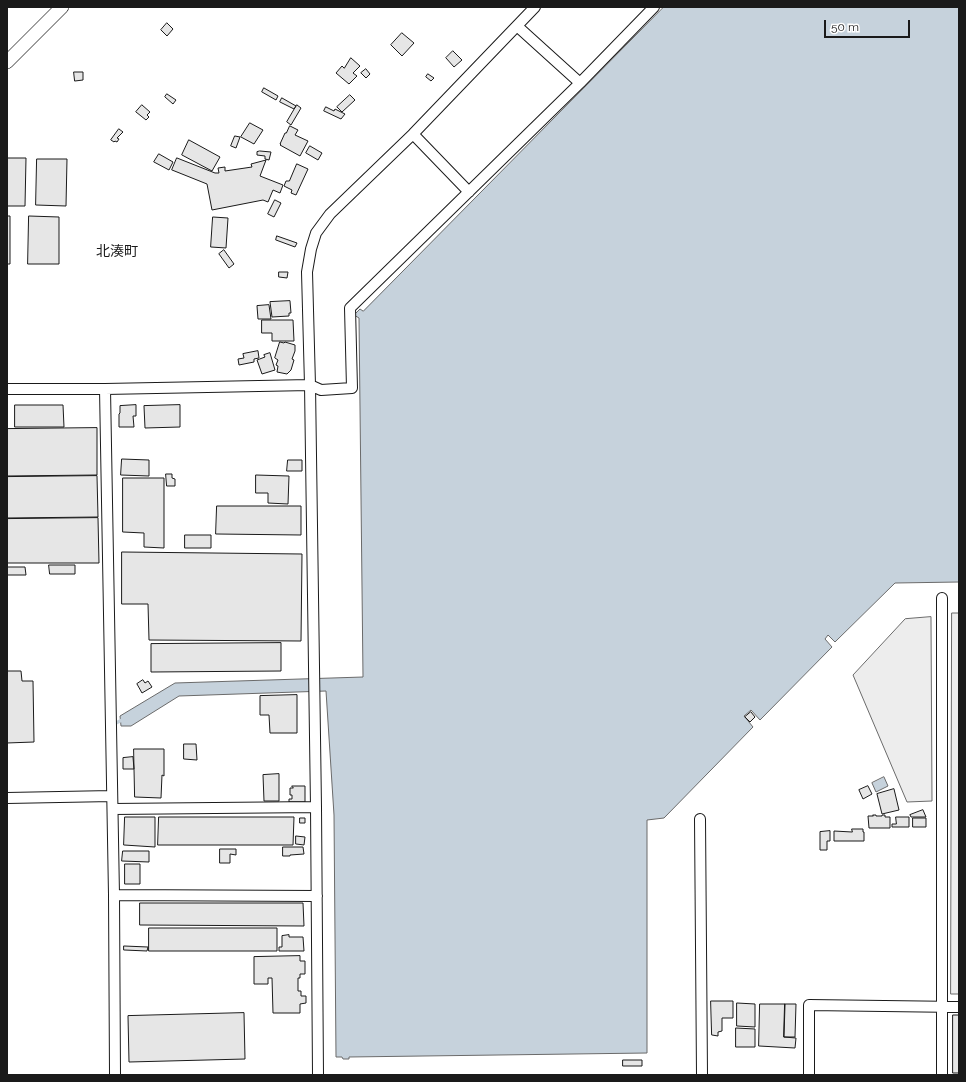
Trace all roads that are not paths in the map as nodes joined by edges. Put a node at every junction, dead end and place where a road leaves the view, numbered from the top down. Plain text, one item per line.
1 (62, 7) edge
2 (535, 7) edge
3 (654, 7) edge
4 (516, 26) junction
5 (7, 62) edge
6 (580, 83) junction
7 (413, 134) junction
8 (469, 192) junction
9 (310, 385) junction
10 (7, 389) edge
11 (106, 389) junction
12 (942, 598) dead end
13 (112, 796) junction
14 (7, 798) edge
15 (316, 807) junction
16 (113, 809) junction
17 (700, 819) dead end
18 (114, 895) junction
19 (317, 896) junction
20 (942, 1007) junction
21 (959, 1007) edge
22 (115, 1075) edge
23 (318, 1075) edge
24 (702, 1075) edge
25 (809, 1075) edge
26 (942, 1075) edge

1 - 5 street
2 - 4 street
3 - 6 street
4 - 6 street
4 - 7 street
6 - 8 street
7 - 8 street
7 - 9 street
8 - 9 street
9 - 11 street
9 - 15 street
10 - 11 street
11 - 13 street
12 - 20 street
13 - 14 street
13 - 16 street
15 - 16 street
15 - 19 street
16 - 18 street
17 - 24 street
18 - 19 street
18 - 22 street
19 - 23 street
20 - 21 street
20 - 25 street
20 - 26 street

